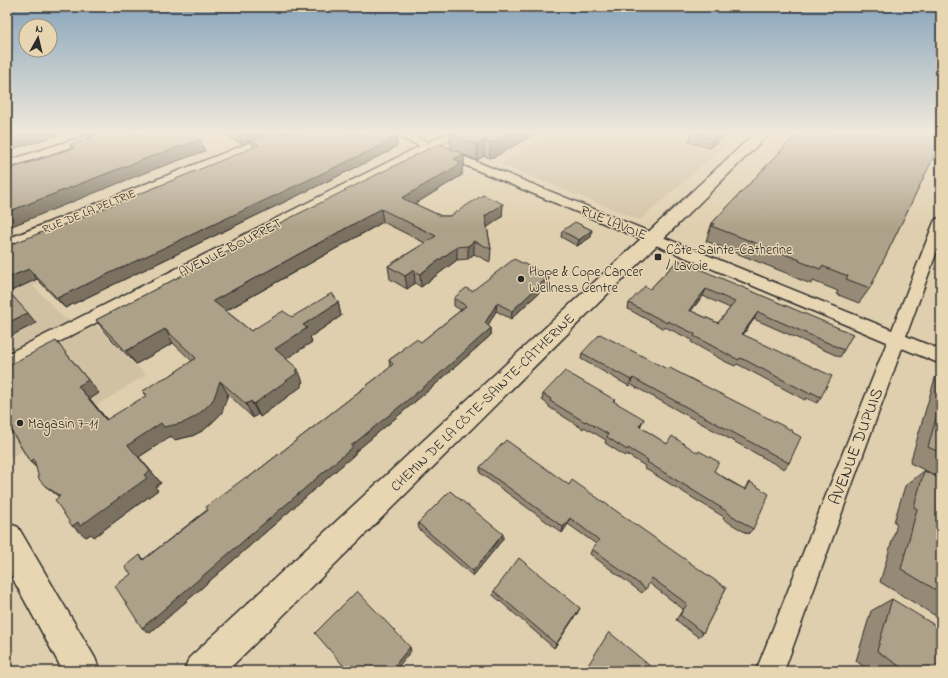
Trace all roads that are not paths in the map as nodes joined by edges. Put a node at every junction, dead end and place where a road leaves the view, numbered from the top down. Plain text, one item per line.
1 (25, 165) edge
2 (204, 165) edge
3 (393, 165) edge
4 (474, 165) edge
5 (730, 165) edge
6 (7, 171) edge
7 (941, 222) edge
8 (653, 238) junction
9 (7, 244) edge
10 (896, 339) junction
11 (941, 356) edge
12 (7, 362) edge
13 (7, 538) edge
14 (82, 671) edge
15 (202, 671) edge
16 (770, 671) edge

1 - 6 street
2 - 9 street, RUE DE LA PELTRIE
3 - 12 street, AVENUE BOURRET
4 - 8 street, RUE LAVOIE
5 - 8 main road, CHEMIN DE LA CÔTE-SAINTE-CATHERINE
7 - 10 street, AVENUE DUPUIS
8 - 10 street, RUE LAVOIE
8 - 15 main road, CHEMIN DE LA CÔTE-SAINTE-CATHERINE
10 - 11 street, RUE LAVOIE
10 - 16 street, AVENUE DUPUIS
13 - 14 main road

